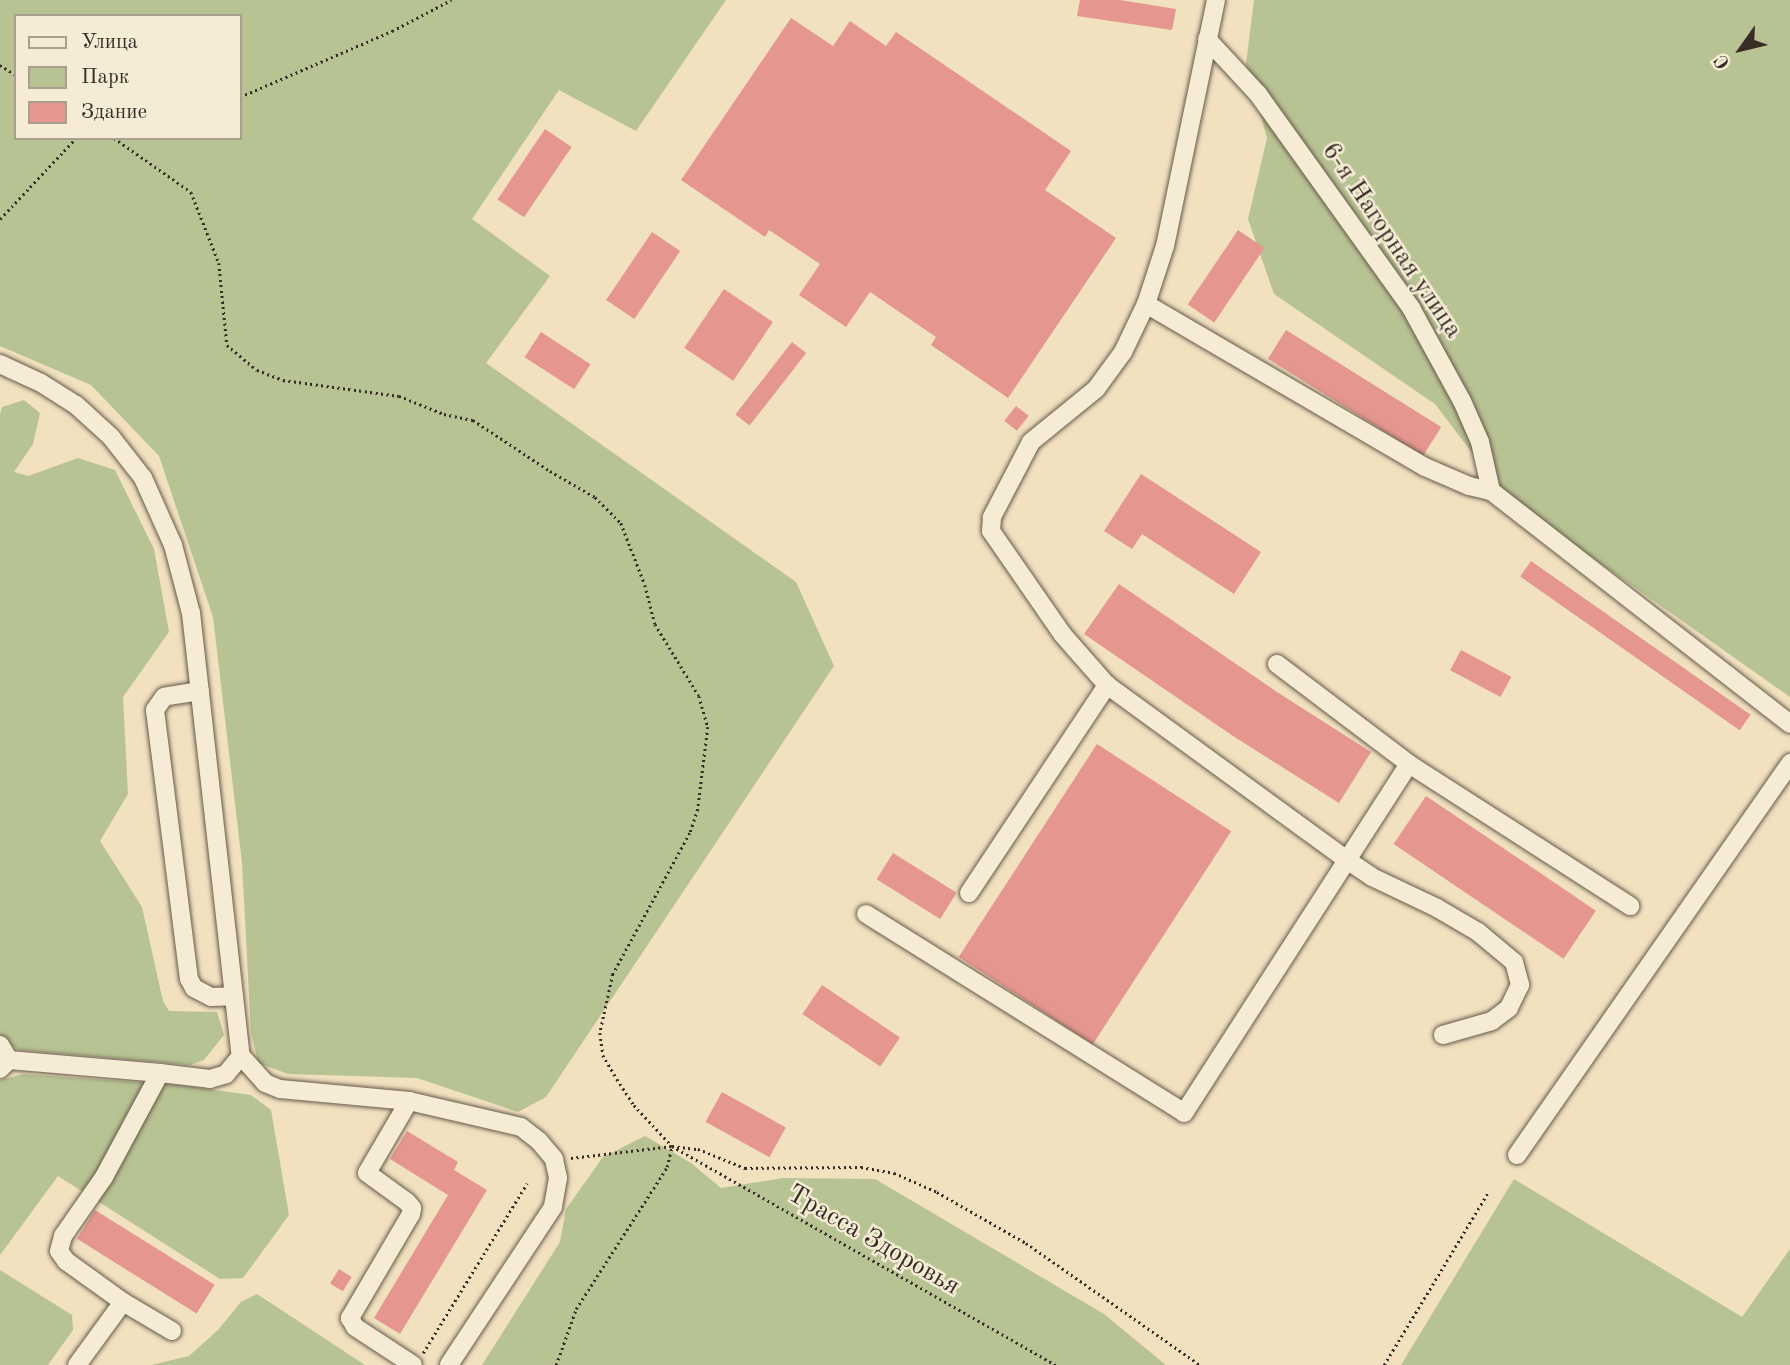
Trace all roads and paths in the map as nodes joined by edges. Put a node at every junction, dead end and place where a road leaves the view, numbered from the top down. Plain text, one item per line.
1 (451, 0) edge
2 (1216, 0) edge
3 (1208, 39) junction
4 (242, 96) edge
5 (74, 140) edge
6 (117, 140) edge
7 (0, 219) edge
8 (1146, 304) junction
9 (0, 364) edge
10 (1491, 491) junction
11 (1277, 664) dead end
12 (1107, 685) junction
13 (200, 691) junction
14 (1790, 724) edge
15 (1790, 763) edge
16 (1409, 764) junction
17 (1347, 860) junction
18 (969, 893) dead end
19 (1630, 906) dead end
20 (866, 915) dead end
21 (234, 996) junction
22 (1443, 1035) dead end
23 (241, 1056) junction
24 (3, 1058) edge
25 (160, 1073) junction
26 (409, 1101) junction
27 (672, 1146) junction
28 (1517, 1156) dead end
29 (554, 1159) junction
30 (527, 1183) dead end
31 (1489, 1191) dead end
32 (123, 1302) junction
33 (172, 1331) dead end
34 (418, 1359) edge
35 (77, 1365) edge
36 (449, 1365) edge
37 (556, 1365) edge
38 (1056, 1365) edge
39 (1200, 1365) edge
40 (1384, 1365) edge

1 - 4 path
2 - 3 street
3 - 8 street
3 - 10 street, 6-я Нагорная улица
5 - 7 path
6 - 27 path, Трасса Здоровья
8 - 10 street
8 - 12 street
9 - 13 street
10 - 14 street
11 - 16 street
12 - 17 street
12 - 18 street
13 - 21 street
13 - 21 street
15 - 28 street
16 - 17 street
16 - 19 street
17 - 20 street
17 - 22 street
21 - 23 street
23 - 25 street
23 - 26 street
24 - 25 street
25 - 32 street
26 - 29 street
26 - 34 street
27 - 29 path
27 - 37 path
27 - 38 path, Трасса Здоровья
27 - 39 path
29 - 36 street
30 - 34 path
31 - 40 path
32 - 33 street
32 - 35 street

